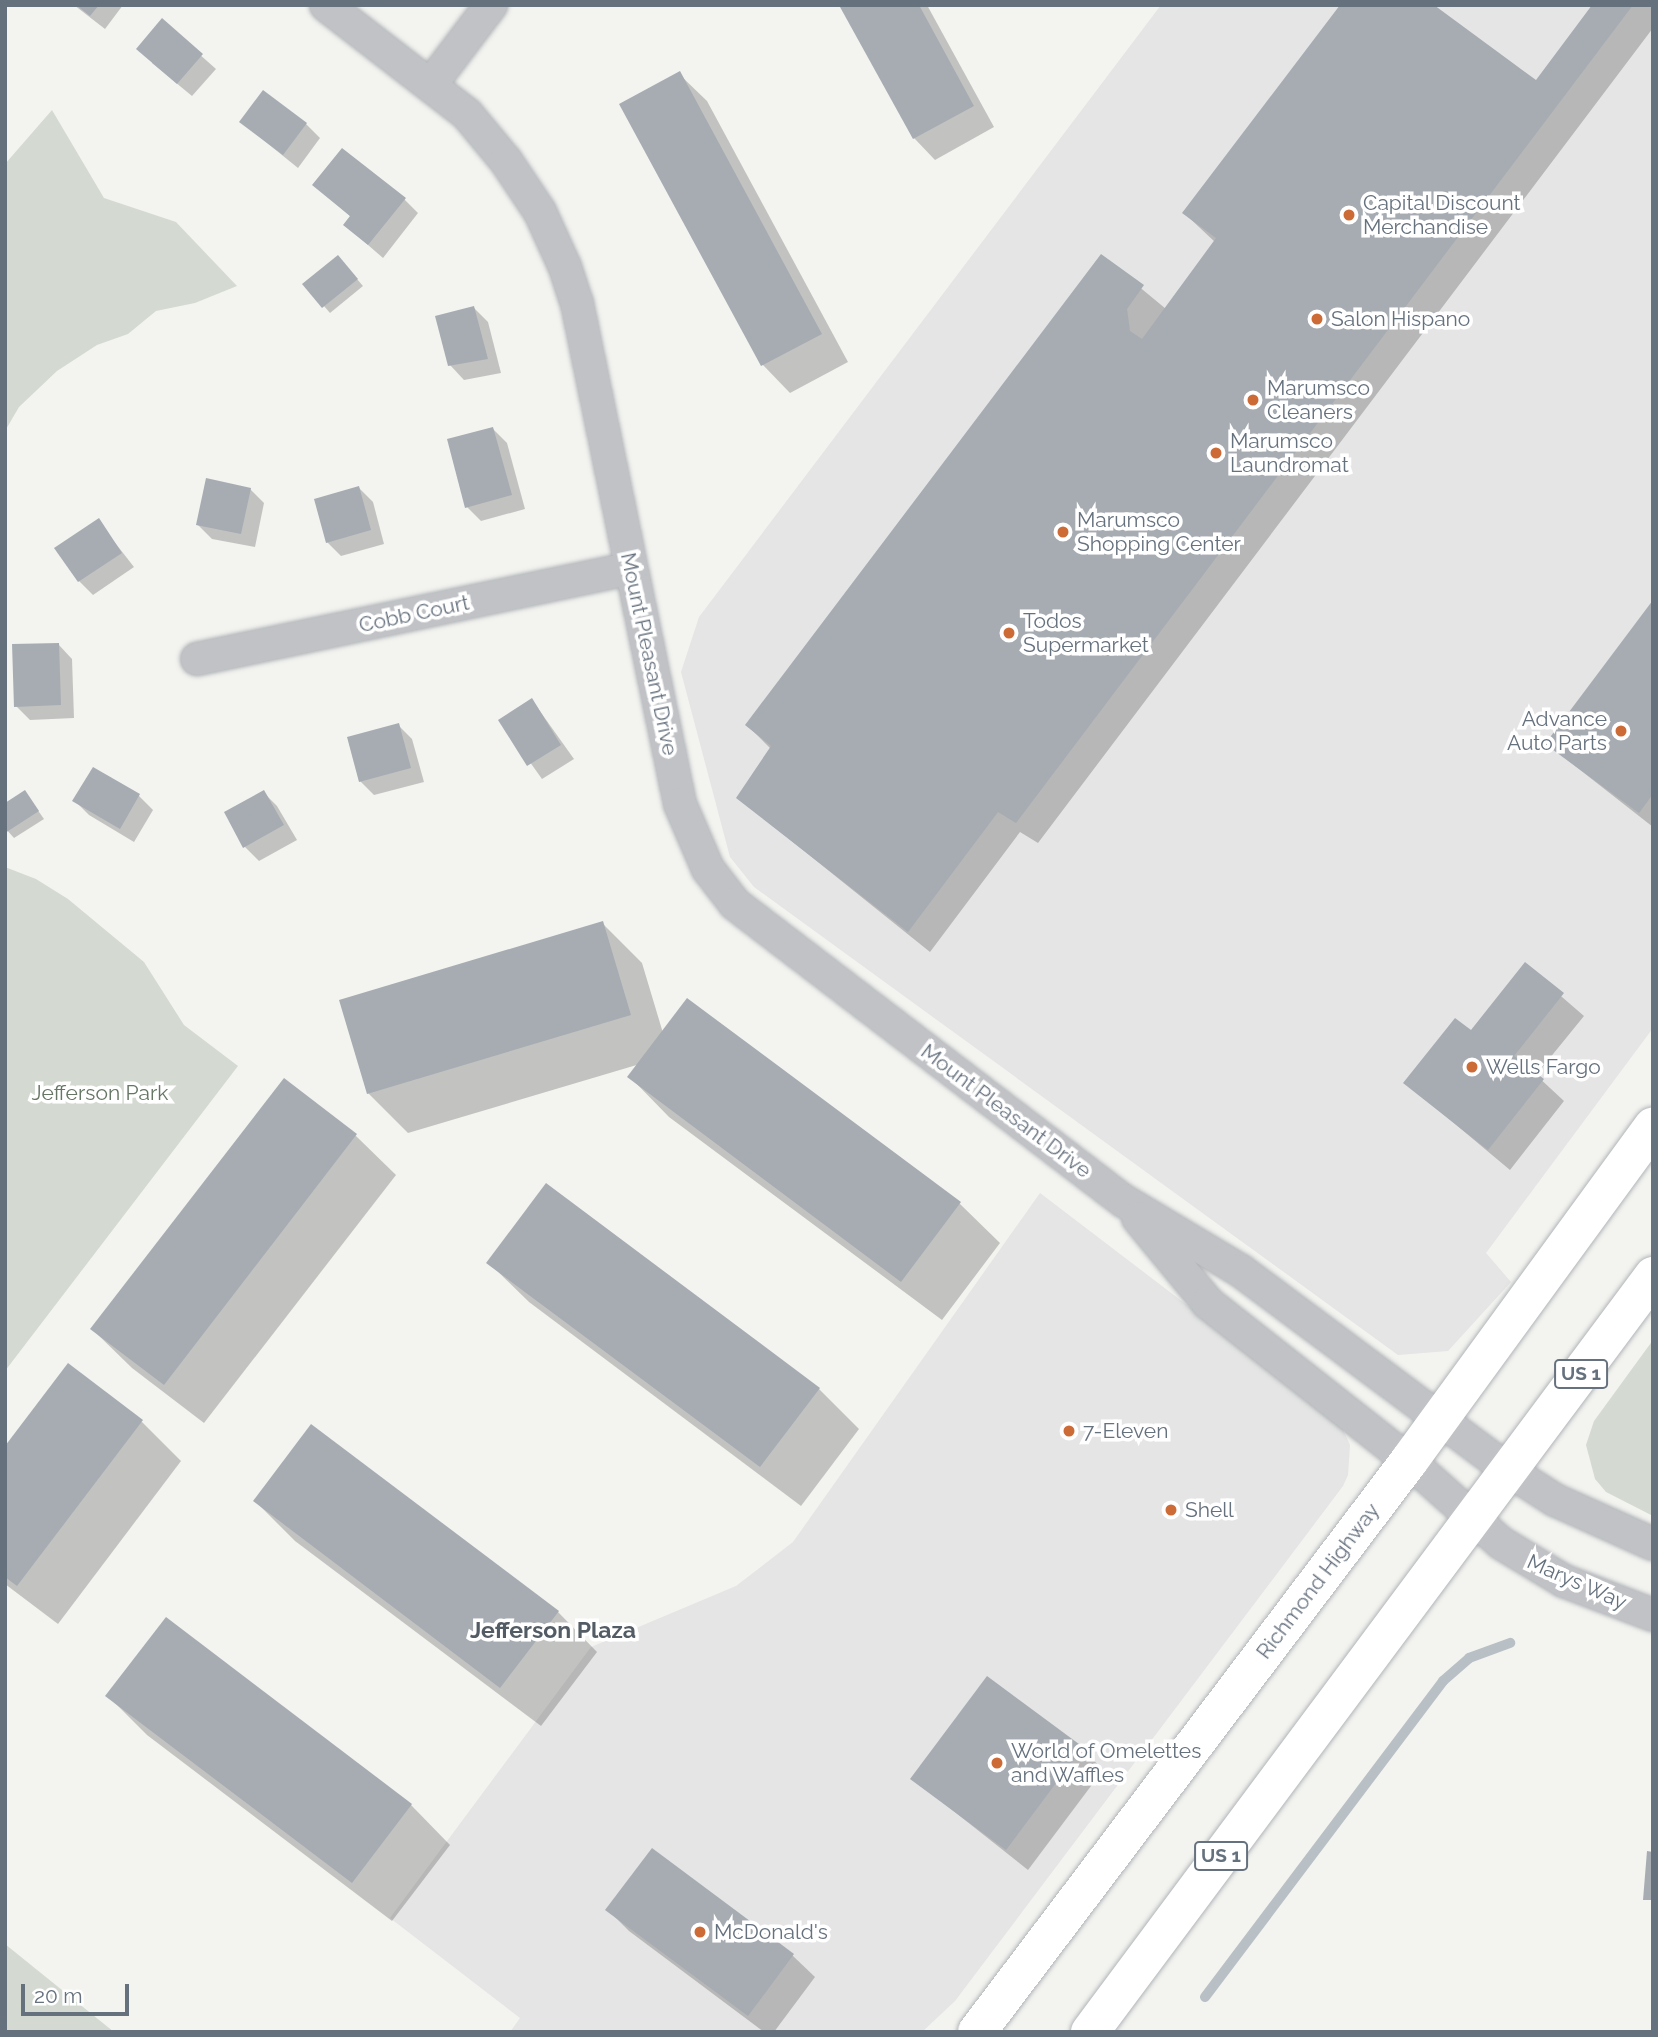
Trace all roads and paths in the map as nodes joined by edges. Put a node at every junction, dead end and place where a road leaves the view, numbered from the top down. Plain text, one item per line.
1 (326, 5) edge
2 (491, 5) edge
3 (432, 83) junction
4 (631, 568) junction
5 (197, 659) dead end
6 (1653, 1127) edge
7 (1124, 1201) junction
8 (1653, 1276) edge
9 (1439, 1419) junction
10 (1409, 1461) junction
11 (1508, 1470) junction
12 (1472, 1518) junction
13 (1653, 1544) edge
14 (1653, 1615) edge
15 (977, 2032) edge
16 (1090, 2032) edge

1 - 3 street, Mount Pleasant Drive
2 - 3 street
3 - 4 street, Mount Pleasant Drive
4 - 5 street, Cobb Court
4 - 7 street, Mount Pleasant Drive
6 - 9 main road, Richmond Highway
7 - 9 street, Mount Pleasant Drive
7 - 10 street, Mount Pleasant Drive
8 - 11 main road, US 1
9 - 10 main road, Richmond Highway
9 - 11 street, Mount Pleasant Drive
10 - 12 street, Mount Pleasant Drive
10 - 15 main road, Richmond Highway
11 - 12 main road, US 1
11 - 13 street
12 - 14 street, Marys Way
12 - 16 main road, US 1

